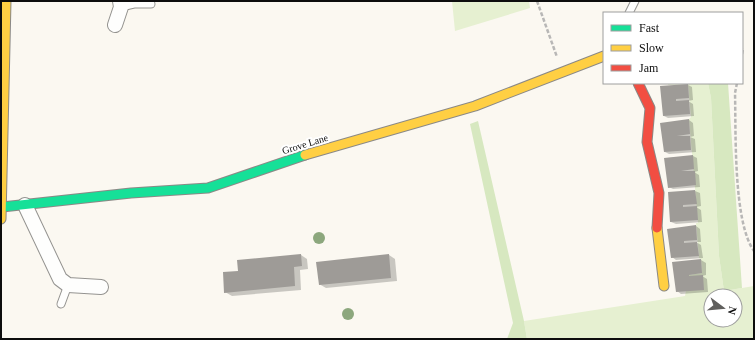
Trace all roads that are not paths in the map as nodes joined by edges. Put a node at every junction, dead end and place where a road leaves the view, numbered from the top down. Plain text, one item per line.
1 (6, 1) edge
2 (635, 1) edge
3 (120, 4) edge
4 (151, 4) dead end
5 (630, 12) edge
6 (115, 25) dead end
7 (603, 56) edge
8 (638, 84) edge
9 (26, 205) junction
10 (2, 207) edge
11 (1, 219) edge
12 (68, 285) junction
13 (664, 286) dead end
14 (101, 287) dead end
15 (61, 304) dead end

1 - 10 street
2 - 5 lane
3 - 4 lane
3 - 6 street
7 - 9 street, Grove Lane
8 - 13 street
9 - 10 street, Grove Lane
9 - 12 street
10 - 11 street
12 - 14 street
12 - 15 lane

